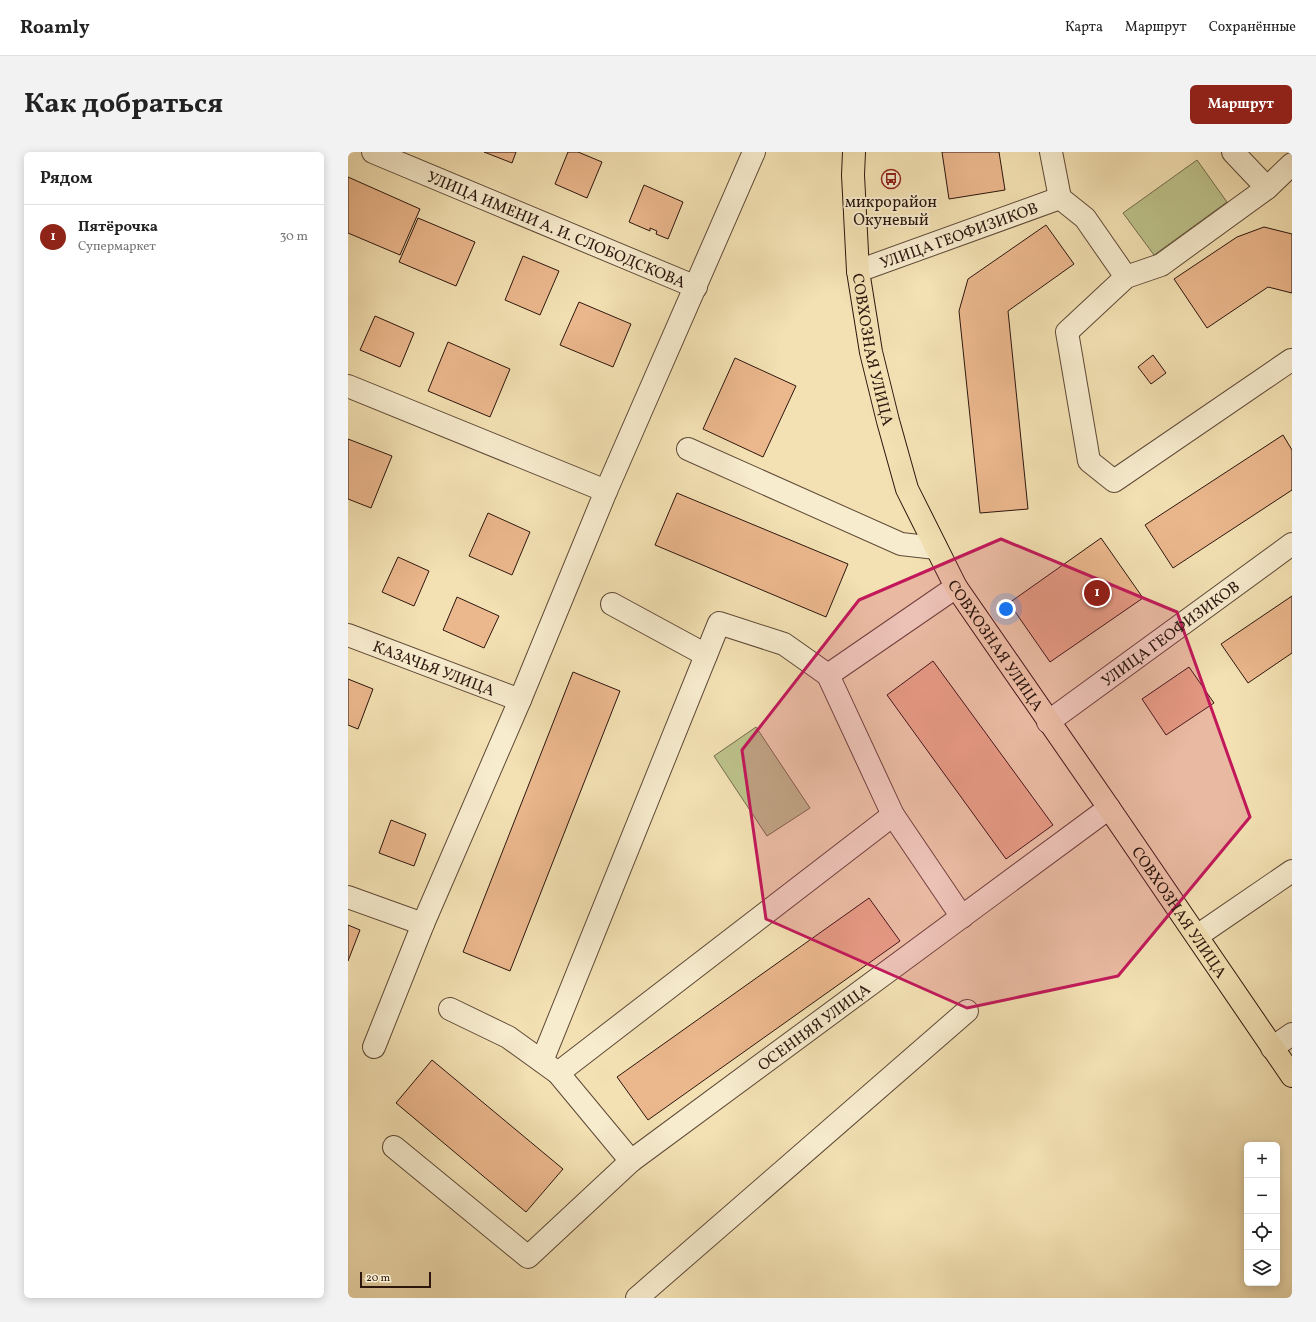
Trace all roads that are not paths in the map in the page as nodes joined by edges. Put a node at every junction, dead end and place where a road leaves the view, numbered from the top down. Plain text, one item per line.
1 (373, 152) edge
2 (754, 152) edge
3 (854, 152) edge
4 (1051, 152) edge
5 (1233, 152) edge
6 (1292, 164) edge
7 (1267, 188) junction
8 (1060, 198) junction
9 (858, 271) junction
10 (1126, 277) junction
11 (696, 287) junction
12 (1292, 362) edge
13 (348, 386) edge
14 (688, 449) dead end
15 (606, 491) junction
16 (1292, 544) edge
17 (936, 548) junction
18 (956, 587) junction
19 (612, 604) dead end
20 (348, 634) edge
21 (706, 655) junction
22 (828, 675) junction
23 (520, 700) junction
24 (1048, 722) junction
25 (1109, 808) junction
26 (893, 815) junction
27 (1292, 871) edge
28 (348, 897) edge
29 (962, 917) junction
30 (424, 924) junction
31 (1197, 936) junction
32 (450, 1009) dead end
33 (967, 1011) dead end
34 (1292, 1034) edge
35 (374, 1047) dead end
36 (1272, 1048) junction
37 (550, 1067) junction
38 (1292, 1076) edge
39 (394, 1147) dead end
40 (631, 1161) junction
41 (636, 1298) edge

1 - 11 street, УЛИЦА ИМЕНИ А. И. СЛОБОДСКОВА
2 - 11 street
3 - 9 main road, СОВХОЗНАЯ УЛИЦА
4 - 8 street, УЛИЦА ГЕОФИЗИКОВ
5 - 7 street
6 - 7 street
7 - 10 street
8 - 9 street, УЛИЦА ГЕОФИЗИКОВ
8 - 10 street, УЛИЦА ГЕОФИЗИКОВ
9 - 17 main road, СОВХОЗНАЯ УЛИЦА
10 - 12 street
11 - 15 street
13 - 15 street
14 - 17 street
15 - 23 street
16 - 24 street, УЛИЦА ГЕОФИЗИКОВ
17 - 18 main road, СОВХОЗНАЯ УЛИЦА
18 - 22 street
18 - 24 main road, СОВХОЗНАЯ УЛИЦА
19 - 21 street
20 - 23 street, КАЗАЧЬЯ УЛИЦА
21 - 22 street
21 - 37 street
22 - 26 street
23 - 30 street
24 - 25 main road, СОВХОЗНАЯ УЛИЦА
25 - 29 street, ОСЕННЯЯ УЛИЦА
25 - 31 main road, СОВХОЗНАЯ УЛИЦА
26 - 29 street
26 - 37 street
27 - 31 street
28 - 30 street
29 - 40 street, ОСЕННЯЯ УЛИЦА
30 - 35 street
31 - 36 main road, СОВХОЗНАЯ УЛИЦА
32 - 37 street
33 - 41 street
34 - 36 street
36 - 38 main road, СОВХОЗНАЯ УЛИЦА
37 - 40 street
39 - 40 street, ОСЕННЯЯ УЛИЦА

